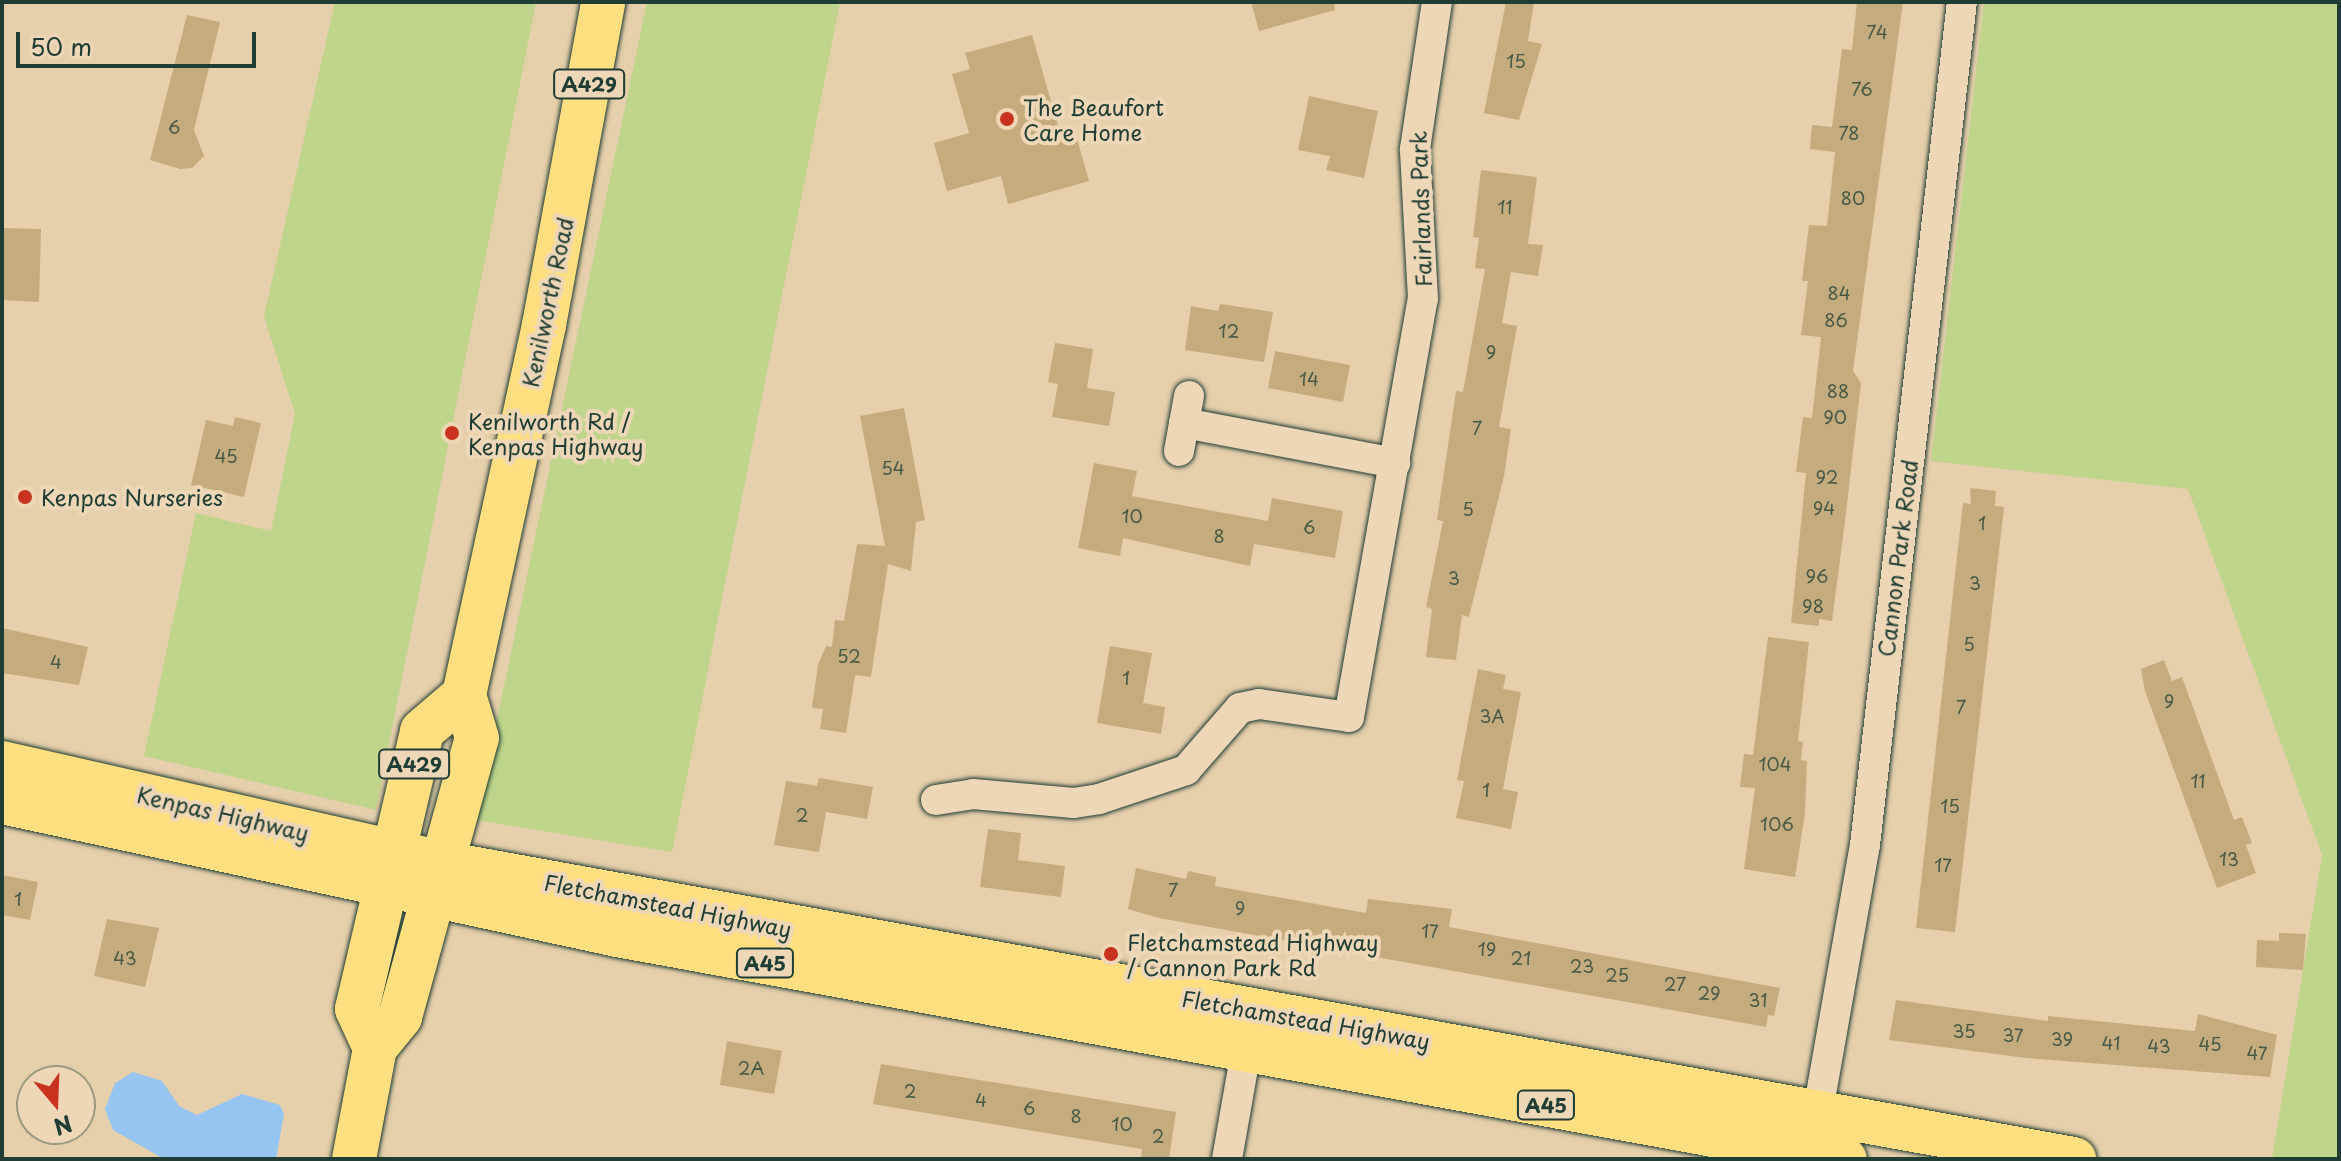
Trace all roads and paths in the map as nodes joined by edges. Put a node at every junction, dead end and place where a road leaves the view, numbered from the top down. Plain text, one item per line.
1 (603, 2) edge
2 (1437, 2) edge
3 (1962, 2) edge
4 (1184, 423) dead end
5 (1395, 463) junction
6 (464, 695) junction
7 (2, 763) edge
8 (936, 800) dead end
9 (2, 802) edge
10 (391, 869) junction
11 (439, 880) junction
12 (375, 1048) junction
13 (1246, 1051) junction
14 (1818, 1111) junction
15 (354, 1159) edge
16 (1227, 1159) edge
17 (1845, 1159) edge
18 (2074, 1159) edge

1 - 6 main road, Kenilworth Road / A429
2 - 5 street, Fairlands Park
3 - 14 street, Cannon Park Road
4 - 5 street
5 - 8 street, Fairlands Park
6 - 10 main road, A429
6 - 11 main road, Kenilworth Road / A429
7 - 10 main road, Kenpas Highway / A45
9 - 10 main road, Kenpas Highway / A45
10 - 11 main road, Kenpas Highway / A45
10 - 12 main road, A429
11 - 12 main road, Kenilworth Road / A429
11 - 13 main road, Fletchamstead Highway / A45
11 - 14 main road, Fletchamstead Highway / A45
12 - 15 main road, Kenilworth Road / A429
13 - 16 street
13 - 17 main road, Fletchamstead Highway / A45
14 - 18 main road, Fletchamstead Highway / A45

